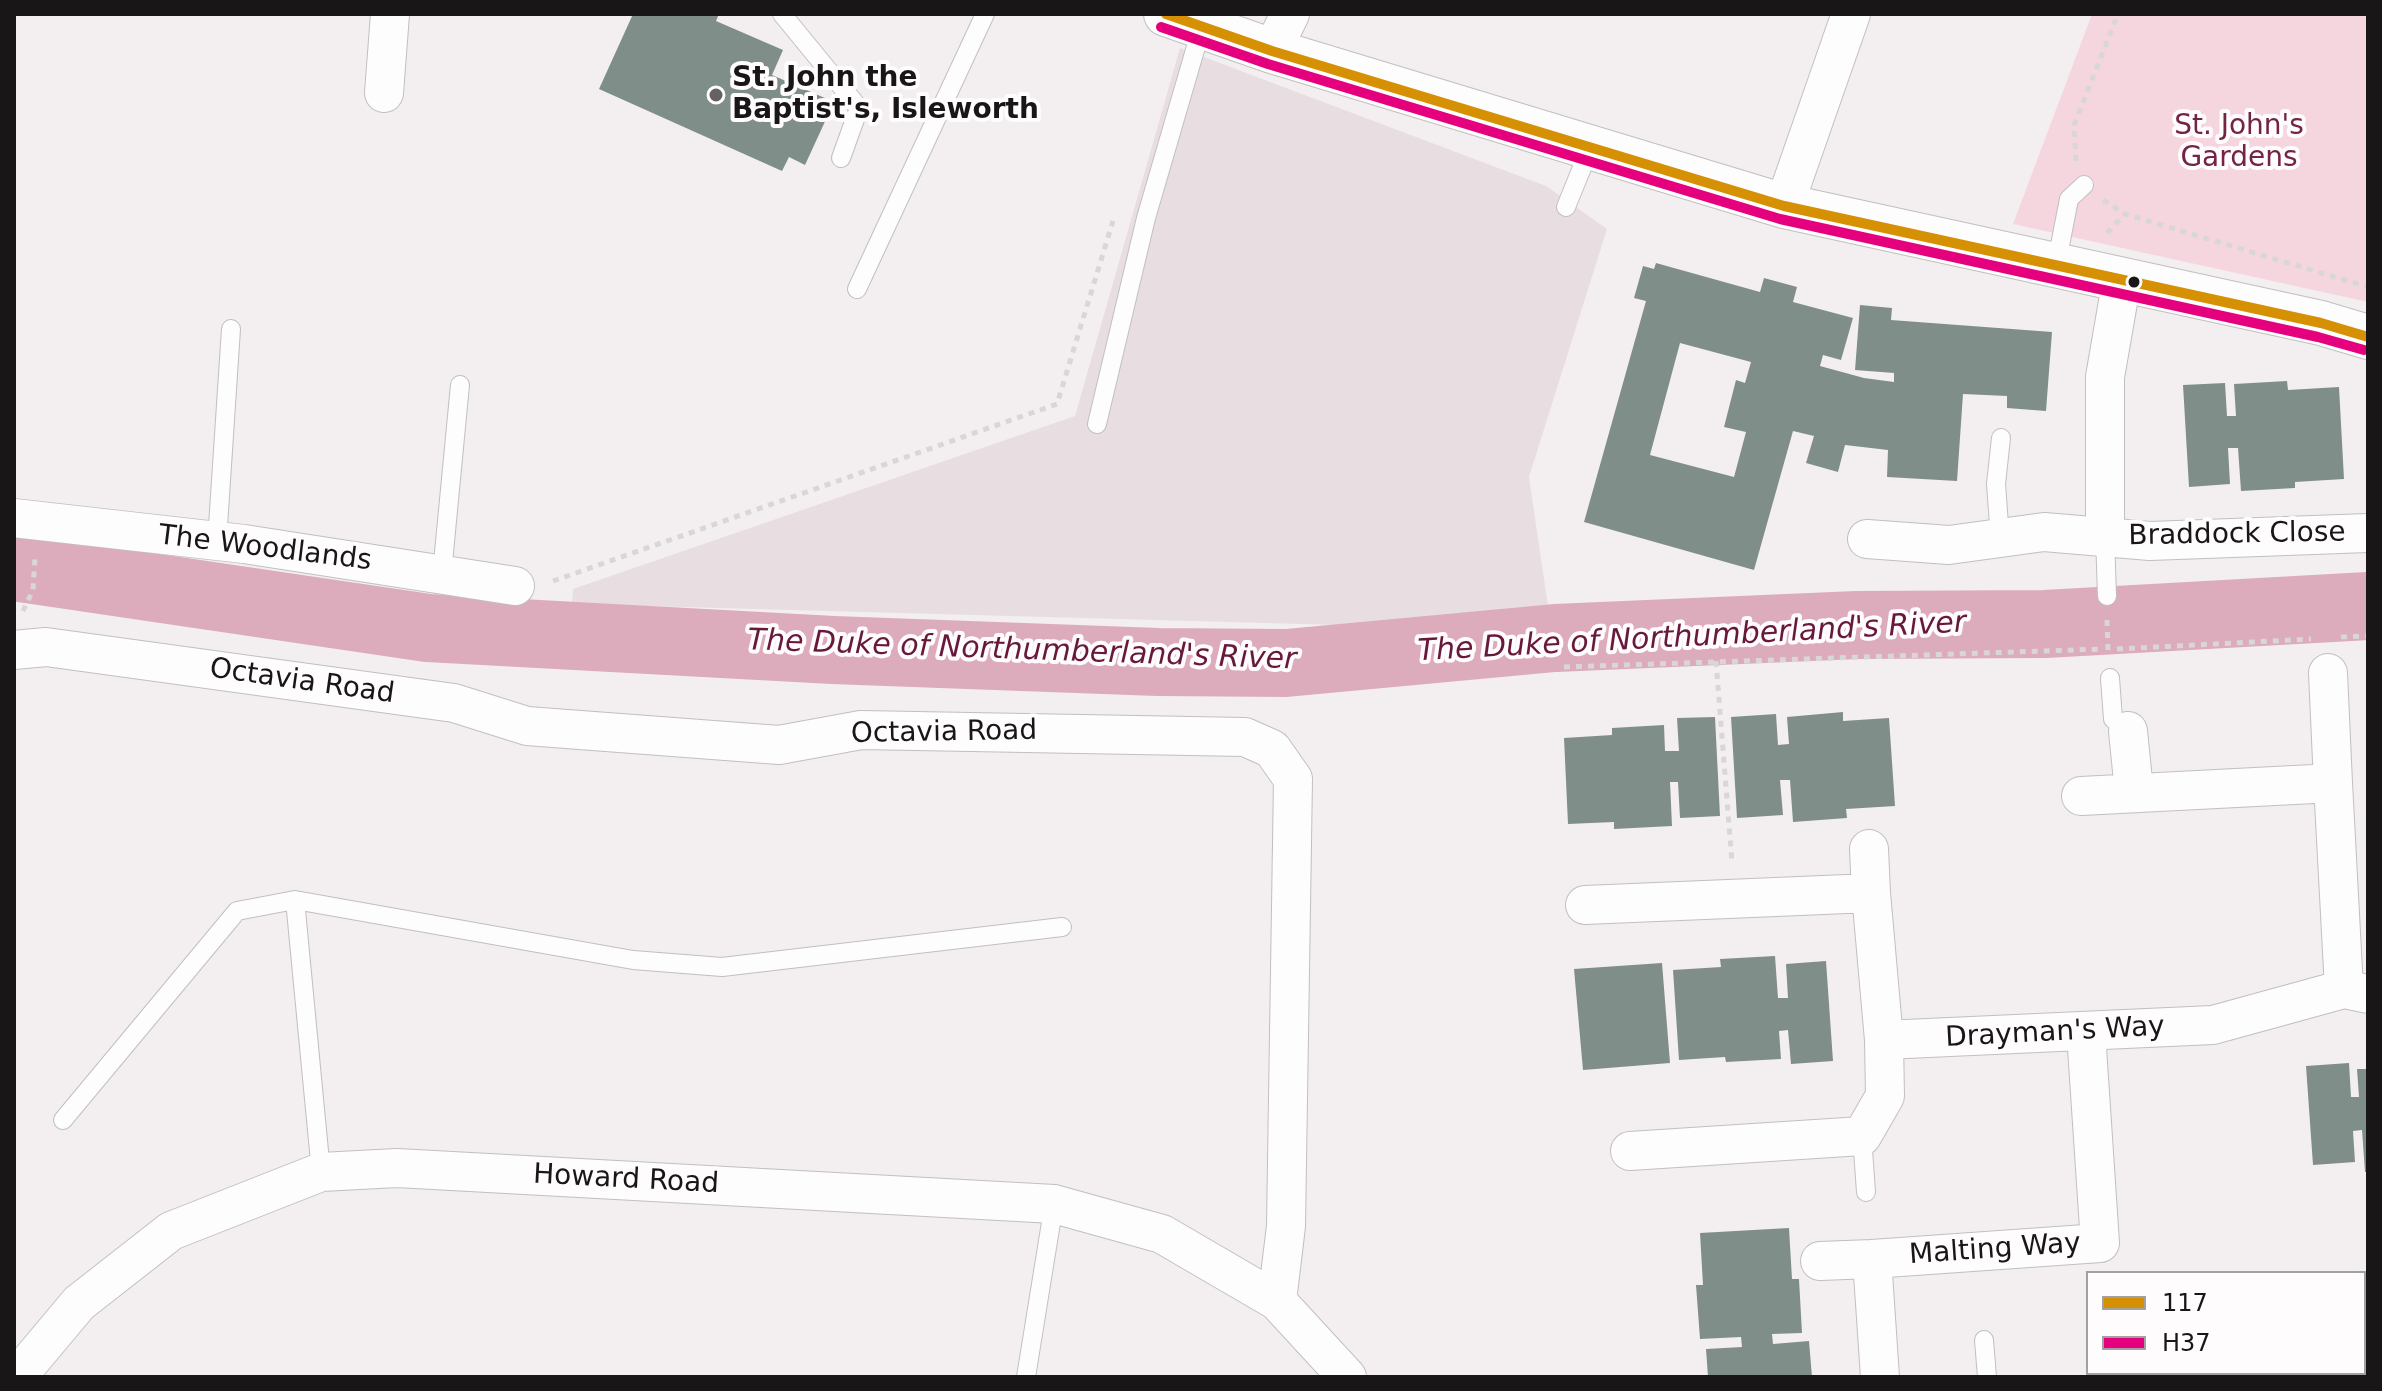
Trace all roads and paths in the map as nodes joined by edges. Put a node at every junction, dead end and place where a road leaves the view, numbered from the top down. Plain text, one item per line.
1 (390, 14) edge
2 (782, 14) edge
3 (985, 14) edge
4 (1851, 14) edge
5 (2118, 14) edge
6 (1184, 20) edge
7 (1281, 32) edge
8 (384, 93) dead end
9 (1590, 148) junction
10 (841, 158) dead end
11 (2084, 185) junction
12 (1784, 206) junction
13 (1117, 207) dead end
14 (1566, 207) dead end
15 (2056, 266) junction
16 (2122, 279) junction
17 (2368, 287) edge
18 (857, 289) dead end
19 (231, 329) dead end
20 (2368, 337) edge
21 (460, 385) dead end
22 (1097, 424) dead end
23 (2001, 438) dead end
24 (25, 532) edge
25 (2368, 533) edge
26 (2105, 536) junction
27 (2000, 538) junction
28 (1867, 539) dead end
29 (217, 541) junction
30 (442, 573) junction
31 (515, 586) joint
32 (33, 590) dead end
33 (2107, 596) dead end
34 (2368, 636) edge
35 (14, 650) edge
36 (1716, 661) junction
37 (1564, 667) dead end
38 (2328, 673) dead end
39 (2110, 678) dead end
40 (2128, 731) joint
41 (2333, 783) junction
42 (2134, 791) junction
43 (2081, 796) dead end
44 (1869, 849) dead end
45 (1871, 893) junction
46 (1734, 899) junction
47 (295, 900) junction
48 (1585, 905) dead end
49 (1062, 927) dead end
50 (2356, 992) edge
51 (2086, 1033) junction
52 (1884, 1040) junction
53 (63, 1120) dead end
54 (1862, 1136) junction
55 (1630, 1151) dead end
56 (321, 1172) junction
57 (1866, 1192) dead end
58 (1054, 1204) junction
59 (1872, 1259) junction
60 (1820, 1261) dead end
61 (1277, 1301) junction
62 (1984, 1340) dead end
63 (17, 1371) edge
64 (1026, 1377) edge
65 (1347, 1377) edge
66 (1880, 1377) edge
67 (1987, 1377) edge

1 - 8 street
2 - 10 lane
3 - 18 lane
4 - 12 street
5 - 11 path
6 - 7 main road
6 - 22 lane
7 - 9 main road
9 - 12 main road
9 - 14 lane
11 - 15 lane
11 - 17 path
12 - 15 main road
13 - 31 path
15 - 16 main road
16 - 20 main road
16 - 26 street, Braddock Close
19 - 29 lane
21 - 30 lane
23 - 27 lane
24 - 29 street, The Woodlands
24 - 32 path
25 - 26 street, Braddock Close
26 - 27 street, Braddock Close
26 - 33 lane
27 - 28 street, Braddock Close
29 - 30 street, The Woodlands
30 - 31 street, The Woodlands
34 - 36 path
35 - 61 street, Octavia Road
36 - 37 path
36 - 46 path
38 - 41 street
39 - 40 lane
40 - 42 street
41 - 42 street
41 - 50 street
42 - 43 street
44 - 45 street
45 - 46 street
45 - 52 street
46 - 48 street
47 - 49 lane
47 - 53 lane
47 - 56 lane
50 - 51 street, Drayman's Way
51 - 52 street, Drayman's Way
51 - 59 street, Malting Way
52 - 54 street
54 - 55 street
54 - 57 lane
56 - 58 street, Howard Road
56 - 63 street, Howard Road
58 - 61 street, Howard Road
58 - 64 lane
59 - 60 street, Malting Way
59 - 66 street, Malting Way
61 - 65 street, Howard Road
62 - 67 lane

